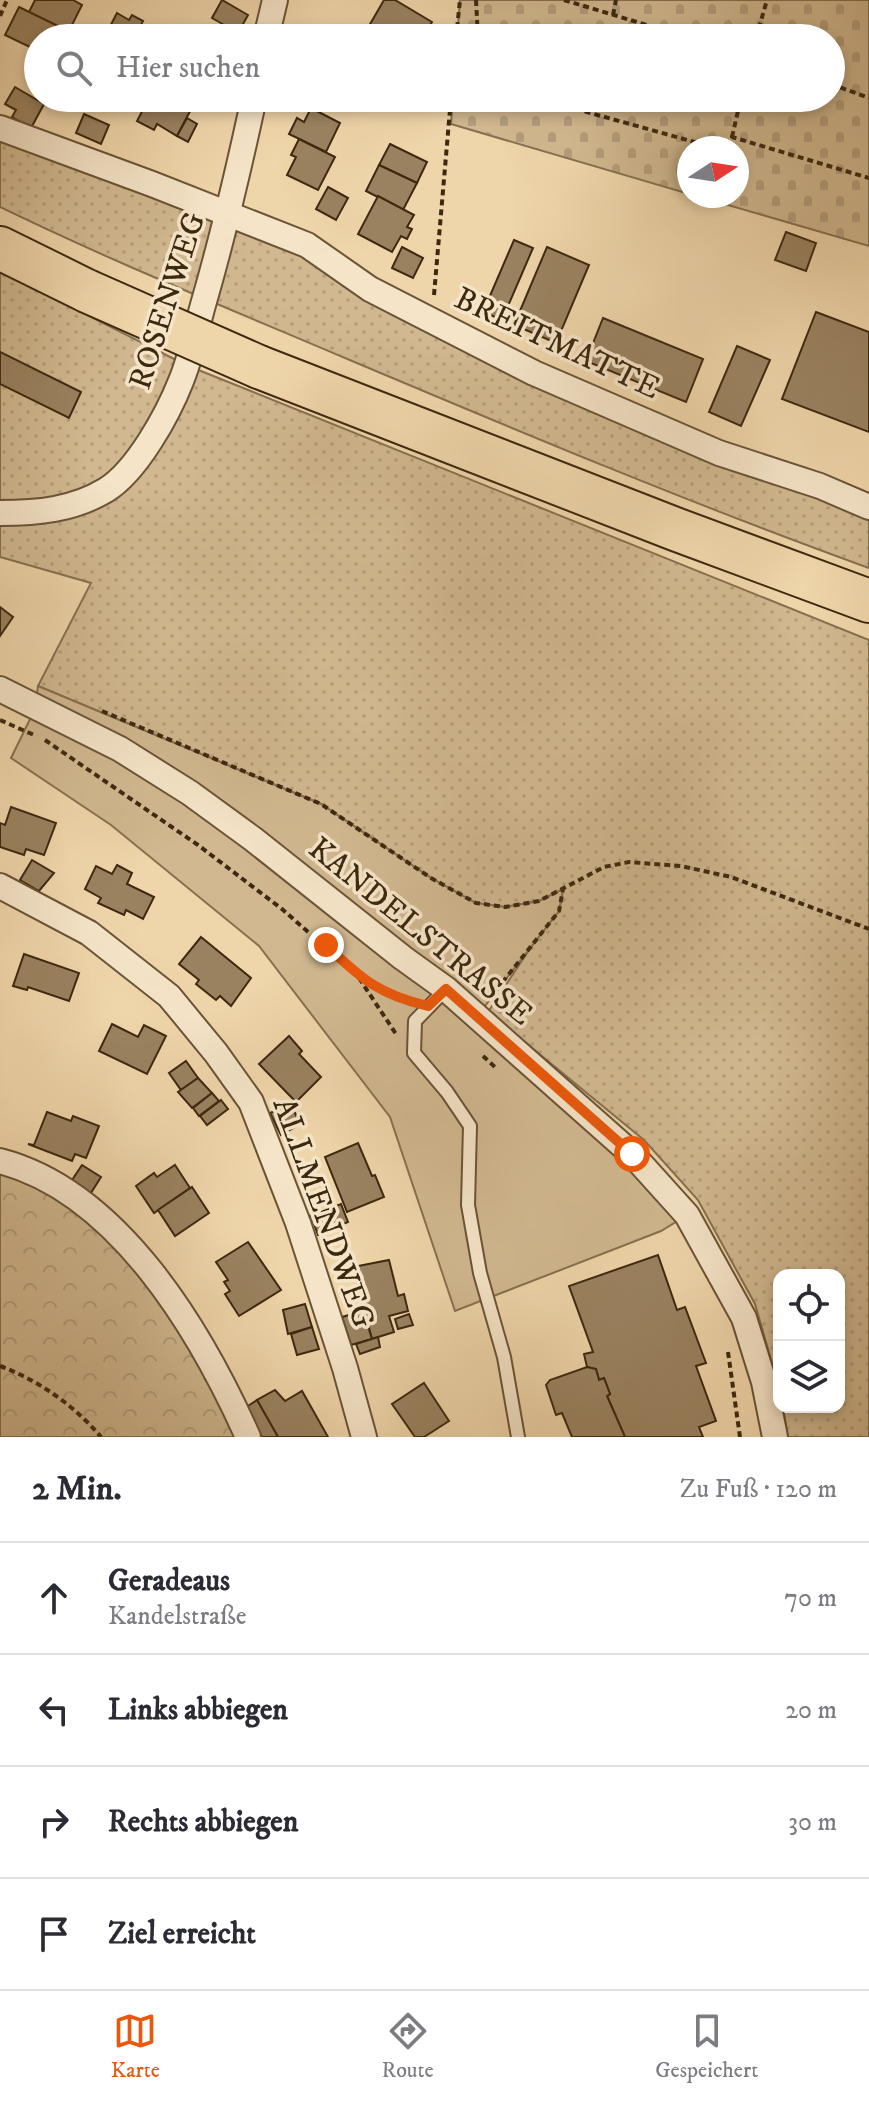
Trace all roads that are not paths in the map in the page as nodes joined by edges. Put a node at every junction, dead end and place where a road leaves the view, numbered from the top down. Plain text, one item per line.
1 (275, 0) edge
2 (269, 24) edge
3 (251, 112) edge
4 (0, 128) edge
5 (229, 215) junction
6 (0, 248) edge
7 (869, 507) edge
8 (0, 513) edge
9 (869, 601) edge
10 (0, 689) edge
11 (0, 886) edge
12 (446, 989) junction
13 (0, 1161) edge
14 (248, 1437) edge
15 (364, 1437) edge
16 (518, 1437) edge
17 (775, 1437) edge

1 - 2 street
3 - 5 street, ROSENWEG
4 - 5 street, BREITMATTE
5 - 7 street, BREITMATTE
5 - 8 street, ROSENWEG
6 - 9 highway, bridge
10 - 12 street, KANDELSTRASSE
11 - 15 street, ALLMENDWEG
12 - 16 lane
12 - 17 street, KANDELSTRASSE
13 - 14 street

